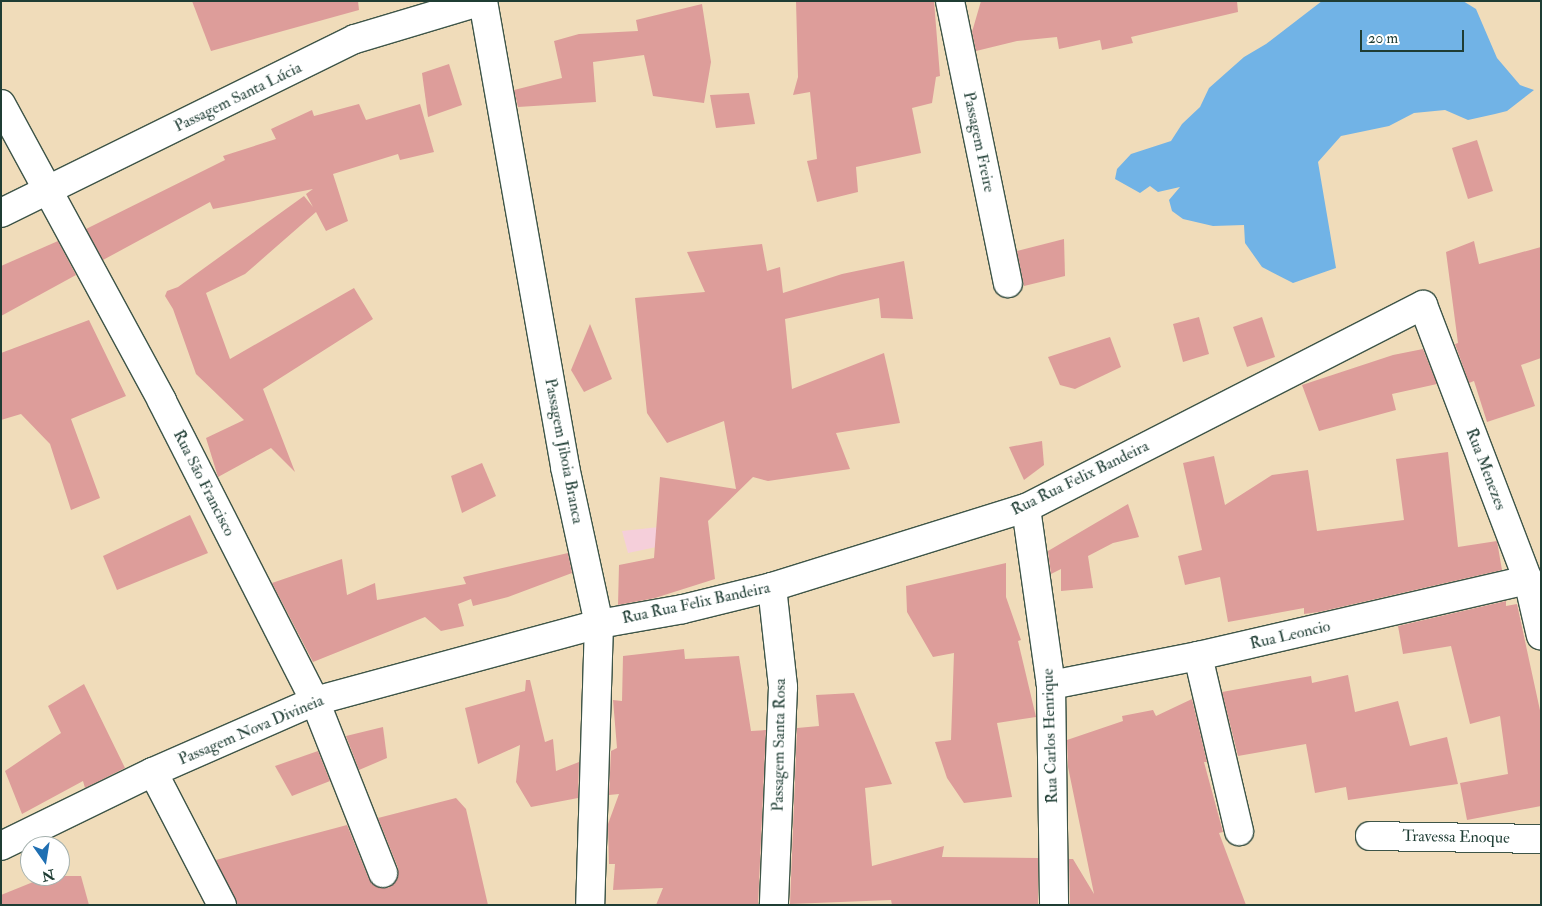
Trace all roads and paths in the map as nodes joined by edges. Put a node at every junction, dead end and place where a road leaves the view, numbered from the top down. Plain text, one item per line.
1 (482, 1) edge
2 (950, 1) edge
3 (1, 104) edge
4 (48, 187) junction
5 (1, 213) edge
6 (1008, 283) dead end
7 (1423, 305) joint
8 (1026, 508) junction
9 (1528, 580) junction
10 (772, 587) junction
11 (599, 624) junction
12 (1541, 636) edge
13 (1198, 656) junction
14 (1051, 685) junction
15 (315, 701) junction
16 (153, 772) junction
17 (1239, 830) dead end
18 (1370, 836) dead end
19 (1541, 839) edge
20 (1, 846) edge
21 (383, 873) dead end
22 (222, 905) edge
23 (590, 905) edge
24 (774, 905) edge
25 (1054, 905) edge

1 - 4 street, Passagem Santa Lúcia
1 - 11 street, Passagem Jiboia Branca
2 - 6 street, Passagem Freire
3 - 4 street, Rua São Francisco
4 - 5 street, Passagem Santa Lúcia
4 - 15 street, Rua São Francisco
7 - 8 street, Rua Rua Felix Bandeira
7 - 9 street, Rua Menezes
8 - 10 street, Rua Rua Felix Bandeira
8 - 14 street, Rua Carlos Henrique
9 - 12 street, Rua Menezes
9 - 13 street, Rua Leoncio
10 - 11 street, Rua Rua Felix Bandeira
10 - 24 street, Passagem Santa Rosa
11 - 15 street, Passagem Nova Divineia
11 - 23 street, Passagem Jiboia Branca
13 - 14 street, Rua Leoncio
13 - 17 street
14 - 25 street, Rua Carlos Henrique
15 - 16 street, Passagem Nova Divineia
15 - 21 street, Rua São Francisco
16 - 20 street, Passagem Nova Divineia
16 - 22 street
18 - 19 street, Travessa Enoque

